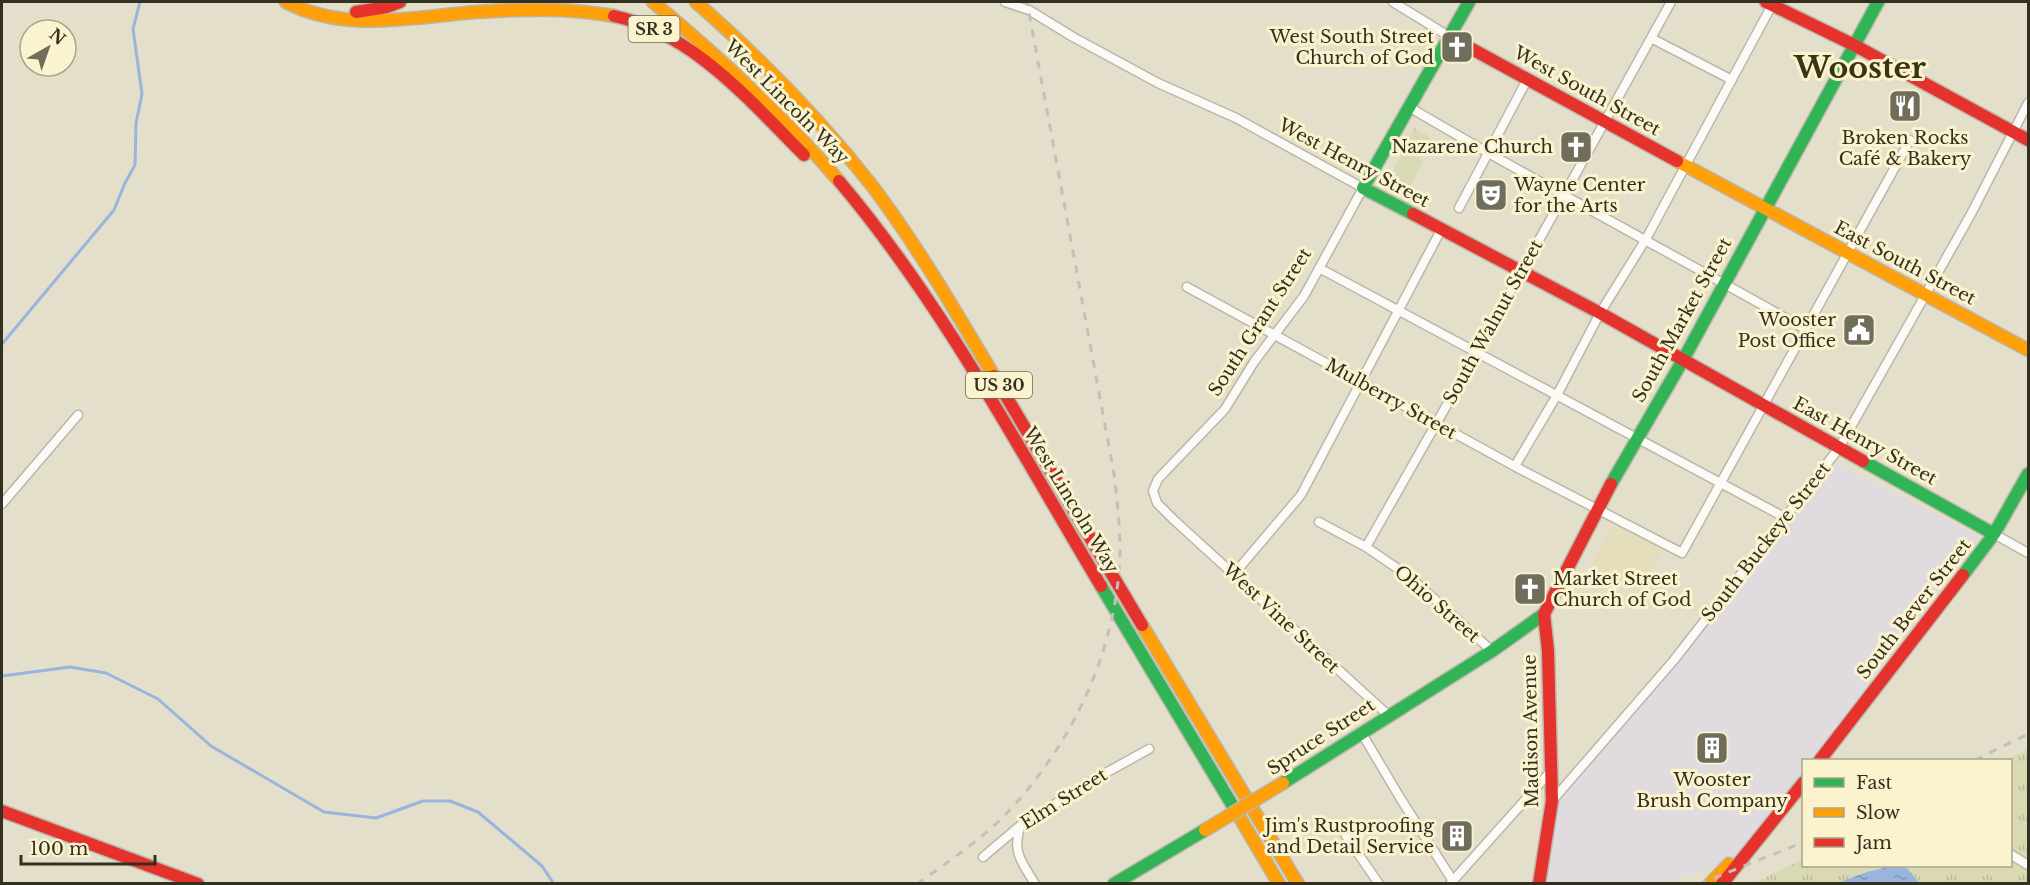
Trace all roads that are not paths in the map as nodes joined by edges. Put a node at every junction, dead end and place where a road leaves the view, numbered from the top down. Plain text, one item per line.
1 (286, 2) edge
2 (304, 2) edge
3 (400, 2) edge
4 (653, 2) edge
5 (696, 2) edge
6 (1005, 2) edge
7 (1393, 2) edge
8 (1469, 2) edge
9 (1671, 2) edge
10 (1878, 2) edge
11 (1769, 3) edge
12 (1450, 37) junction
13 (1651, 38) junction
14 (1854, 45) junction
15 (1528, 78) junction
16 (1732, 80) junction
17 (2028, 103) edge
18 (1409, 106) junction
19 (1605, 122) junction
20 (2013, 131) junction
21 (1910, 140) dead end
22 (2028, 140) edge
23 (1488, 154) junction
24 (1686, 165) junction
25 (1364, 188) junction
26 (1562, 196) junction
27 (1459, 208) dead end
28 (1765, 208) junction
29 (1440, 230) junction
30 (1646, 239) junction
31 (1848, 254) junction
32 (1319, 268) junction
33 (1522, 271) junction
34 (1724, 283) junction
35 (1187, 287) dead end
36 (921, 291) junction
37 (1926, 294) junction
38 (1398, 310) junction
39 (1600, 313) junction
40 (1805, 329) junction
41 (1274, 334) junction
42 (2028, 350) edge
43 (1477, 352) junction
44 (1683, 360) junction
45 (1360, 382) junction
46 (1557, 395) junction
47 (1762, 405) junction
48 (78, 415) dead end
49 (1436, 423) junction
50 (1636, 439) junction
51 (1839, 448) junction
52 (1516, 466) junction
53 (2028, 474) edge
54 (1721, 483) junction
55 (2, 504) edge
56 (1598, 508) junction
57 (1784, 517) junction
58 (1174, 520) joint
59 (1319, 522) dead end
60 (1994, 534) junction
61 (1366, 547) junction
62 (2028, 553) edge
63 (1234, 574) junction
64 (1544, 614) junction
65 (1492, 651) junction
66 (1388, 715) junction
67 (1361, 732) junction
68 (1149, 749) dead end
69 (1821, 759) edge
70 (1551, 771) junction
71 (1802, 783) edge
72 (1552, 801) junction
73 (1786, 805) junction
74 (2, 811) edge
75 (1021, 825) junction
76 (1347, 836) dead end
77 (2012, 855) edge
78 (983, 857) dead end
79 (2028, 865) edge
80 (1451, 882) edge
81 (198, 884) edge
82 (1035, 884) edge
83 (1114, 884) edge
84 (1279, 884) edge
85 (1298, 884) edge
86 (1379, 884) edge
87 (1539, 884) edge
88 (1710, 884) edge
89 (1722, 884) edge

1 - 36 main road, SR 3
2 - 3 main road
4 - 36 main road, West Lincoln Way / US 30
5 - 85 main road, West Lincoln Way / US 30
6 - 25 street, West Henry Street
7 - 12 street, West South Street
8 - 12 main road, South Grant Street
9 - 13 street, South Walnut Street
10 - 14 main road, South Market Street
11 - 14 main road
11 - 16 street
12 - 15 main road, West South Street
12 - 18 main road, South Grant Street
13 - 16 street
13 - 19 street, South Walnut Street
14 - 20 main road
14 - 28 main road, South Market Street
15 - 19 main road, West South Street
15 - 23 street
16 - 24 street
17 - 20 street, South Buckeye Street
18 - 23 street
18 - 25 main road, South Grant Street
19 - 24 main road, West South Street
19 - 26 street, South Walnut Street
20 - 22 main road
20 - 37 street, South Buckeye Street
21 - 31 street
23 - 26 street
23 - 27 street
24 - 28 main road, West South Street
24 - 30 street
25 - 29 main road, West Henry Street
25 - 32 street, South Grant Street
26 - 30 street
26 - 33 street, South Walnut Street
28 - 31 main road, East South Street
28 - 34 main road, South Market Street
29 - 33 main road, West Henry Street
29 - 38 street
30 - 34 street
30 - 39 street
31 - 37 main road, East South Street
31 - 40 street
32 - 38 street
32 - 41 street, South Grant Street
33 - 39 main road, West Henry Street
33 - 43 street, South Walnut Street
34 - 40 street
34 - 44 main road, South Market Street
35 - 41 street, Mulberry Street
36 - 84 main road, West Lincoln Way / US 30
37 - 42 main road, East South Street
37 - 51 street, South Buckeye Street
38 - 43 street
38 - 45 street
39 - 44 main road, West Henry Street
39 - 46 street
40 - 47 street
41 - 45 street, Mulberry Street
41 - 58 street, South Grant Street
43 - 46 street
43 - 49 street, South Walnut Street
44 - 47 main road, East Henry Street
44 - 50 main road, South Market Street
45 - 49 street, Mulberry Street
45 - 63 street
46 - 50 street
46 - 52 street
47 - 51 main road, East Henry Street
47 - 54 street
48 - 55 street
49 - 52 street, Mulberry Street
49 - 61 street, South Walnut Street
50 - 54 street
50 - 56 main road, South Market Street
51 - 57 street, South Buckeye Street
51 - 60 main road, East Henry Street
52 - 56 street, Mulberry Street
53 - 60 main road, South Bever Street
54 - 56 street, Mulberry Street
54 - 57 street
56 - 64 main road, South Market Street
57 - 72 street, South Buckeye Street
58 - 63 street, West Vine Street
59 - 61 street, Ohio Street
60 - 62 street, East Henry Street
60 - 69 main road, South Bever Street
61 - 65 street, Ohio Street
63 - 66 street, West Vine Street
64 - 65 main road, Spruce Street
64 - 70 main road, Madison Avenue
65 - 66 main road, Spruce Street
66 - 67 main road, Spruce Street
67 - 80 street
67 - 83 main road, Spruce Street, bridge
68 - 75 street, Elm Street
70 - 72 main road, Madison Avenue
70 - 80 street
71 - 73 main road
72 - 87 main road, Madison Avenue
73 - 88 main road
73 - 89 main road
74 - 81 main road
75 - 78 street, Elm Street
75 - 82 street
76 - 86 street
77 - 79 street

